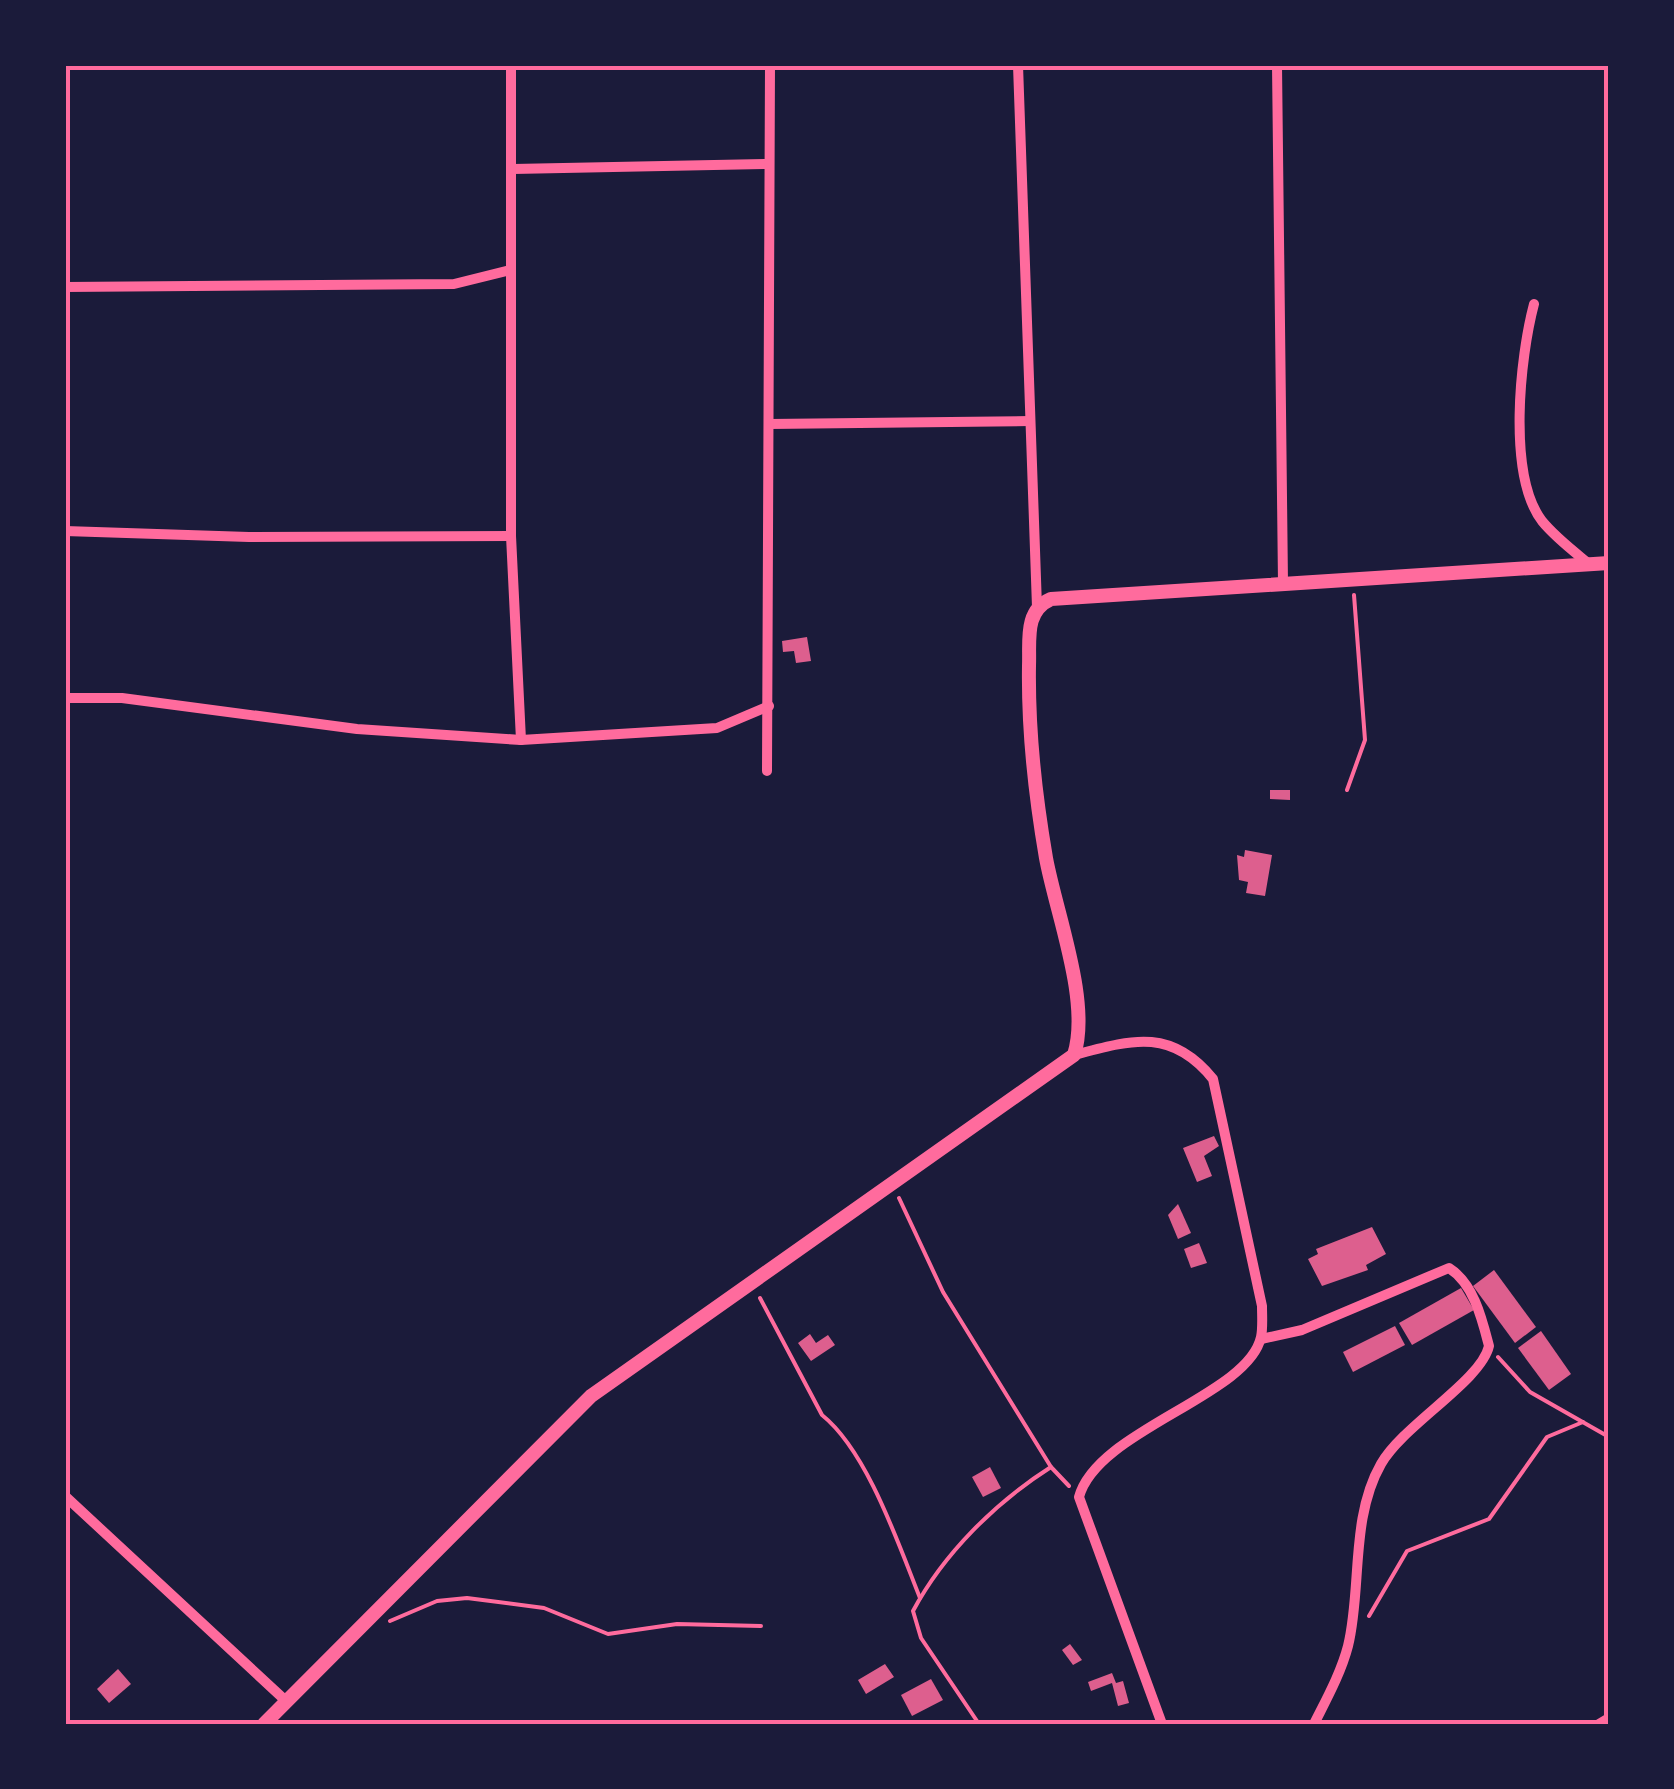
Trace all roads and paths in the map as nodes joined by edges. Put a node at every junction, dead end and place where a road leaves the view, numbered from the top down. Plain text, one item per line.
1 (510, 65) edge
2 (770, 65) edge
3 (1018, 65) edge
4 (1277, 65) edge
5 (768, 164) junction
6 (513, 169) junction
7 (510, 270) junction
8 (65, 287) edge
9 (1534, 304) dead end
10 (1030, 421) junction
11 (769, 424) junction
12 (65, 531) edge
13 (511, 536) junction
14 (1588, 563) junction
15 (1609, 563) edge
16 (1352, 580) junction
17 (1283, 583) junction
18 (1037, 607) junction
19 (65, 698) edge
20 (768, 706) junction
21 (521, 740) junction
22 (768, 772) dead end
23 (1347, 790) dead end
24 (1074, 1055) junction
25 (892, 1182) junction
26 (752, 1280) junction
27 (1262, 1339) junction
28 (1489, 1346) junction
29 (1584, 1422) junction
30 (1609, 1437) edge
31 (1051, 1468) junction
32 (65, 1496) edge
33 (1079, 1496) junction
34 (920, 1598) junction
35 (389, 1621) dead end
36 (761, 1626) dead end
37 (1349, 1644) junction
38 (286, 1700) junction
39 (1609, 1718) edge
40 (264, 1724) edge
41 (978, 1724) edge
42 (1162, 1724) edge
43 (1314, 1724) edge
44 (1599, 1724) edge

1 - 6 street
2 - 5 street
3 - 10 street
4 - 17 street
5 - 6 street
5 - 11 street
6 - 7 street
7 - 8 street
7 - 13 street
9 - 14 street
10 - 11 street
10 - 18 street
11 - 20 street
12 - 13 street
13 - 21 street
14 - 15 street
14 - 16 street
16 - 17 street
16 - 23 path
17 - 18 street
18 - 24 street
19 - 21 street
20 - 21 street
20 - 22 street
24 - 25 street
24 - 27 street
25 - 26 street
25 - 31 path
26 - 34 path
26 - 38 street
27 - 28 street
27 - 33 street
28 - 29 path
28 - 37 street
29 - 30 path
29 - 37 path
31 - 33 path
31 - 34 path
32 - 38 street
33 - 42 street
34 - 41 path
35 - 36 path
37 - 43 street
38 - 40 street
39 - 44 street

